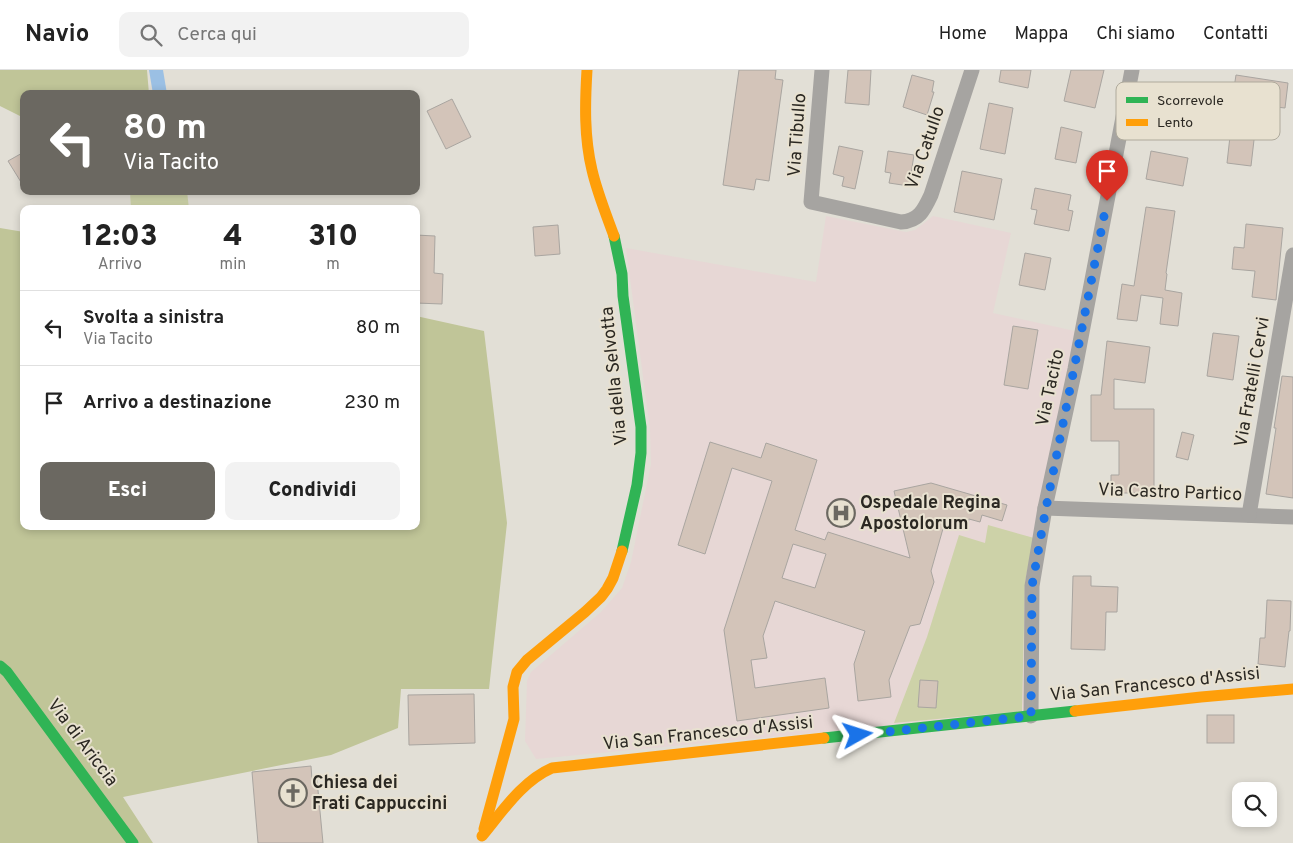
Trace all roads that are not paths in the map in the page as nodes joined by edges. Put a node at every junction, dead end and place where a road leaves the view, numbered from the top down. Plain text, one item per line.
1 (587, 70) edge
2 (822, 70) edge
3 (972, 70) edge
4 (1118, 140) edge
5 (811, 202) joint
6 (1293, 255) edge
7 (1046, 508) junction
8 (1249, 515) junction
9 (1293, 517) edge
10 (0, 666) edge
11 (1293, 689) edge
12 (1031, 716) junction
13 (481, 839) edge
14 (133, 843) edge

1 - 13 street, Via della Selvotta
2 - 5 street, Via Tibullo
3 - 5 street, Via Catullo
4 - 7 street, Via Tacito
6 - 8 street, Via Fratelli Cervi
7 - 8 street, Via Castro Partico
7 - 12 street, Via Tacito
8 - 9 street, Via Castro Partico
10 - 14 street, Via di Ariccia
11 - 12 street, Via San Francesco d'Assisi
12 - 13 street, Via San Francesco d'Assisi

